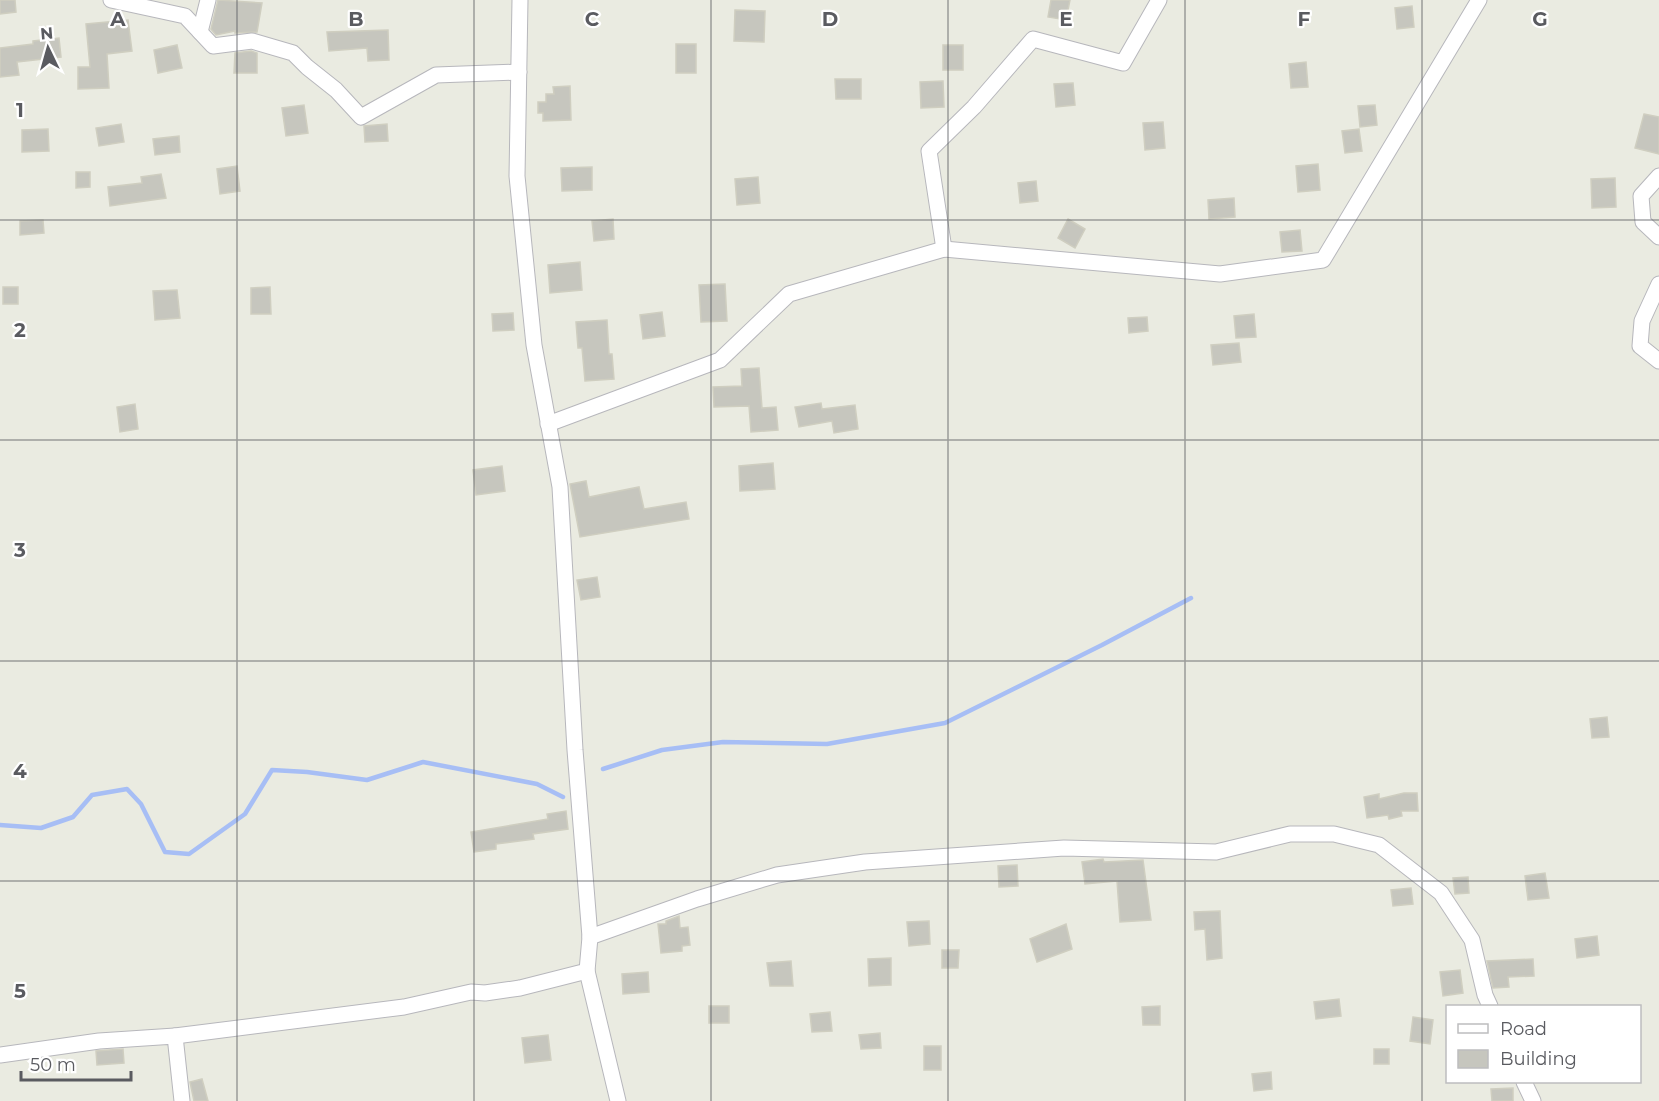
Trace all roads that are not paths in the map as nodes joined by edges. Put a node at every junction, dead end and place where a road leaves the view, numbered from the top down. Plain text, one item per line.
1 (111, 0) edge
2 (208, 0) edge
3 (520, 0) edge
4 (1160, 0) edge
5 (1479, 0) edge
6 (200, 32) junction
7 (519, 72) junction
8 (1659, 176) edge
9 (1659, 237) edge
10 (944, 249) junction
11 (1659, 284) edge
12 (1659, 361) edge
13 (548, 424) junction
14 (590, 937) junction
15 (587, 971) junction
16 (1490, 1005) edge
17 (175, 1036) junction
18 (0, 1055) edge
19 (1524, 1083) edge
20 (182, 1101) edge
21 (618, 1101) edge
22 (1533, 1101) edge

1 - 6 street
2 - 6 street
3 - 7 street
4 - 10 street
5 - 10 street
6 - 7 street
7 - 13 street
8 - 9 street
10 - 13 street
11 - 12 street
13 - 14 street
14 - 15 street
14 - 16 street
15 - 17 street
15 - 21 street
17 - 18 street
17 - 20 street
19 - 22 street

